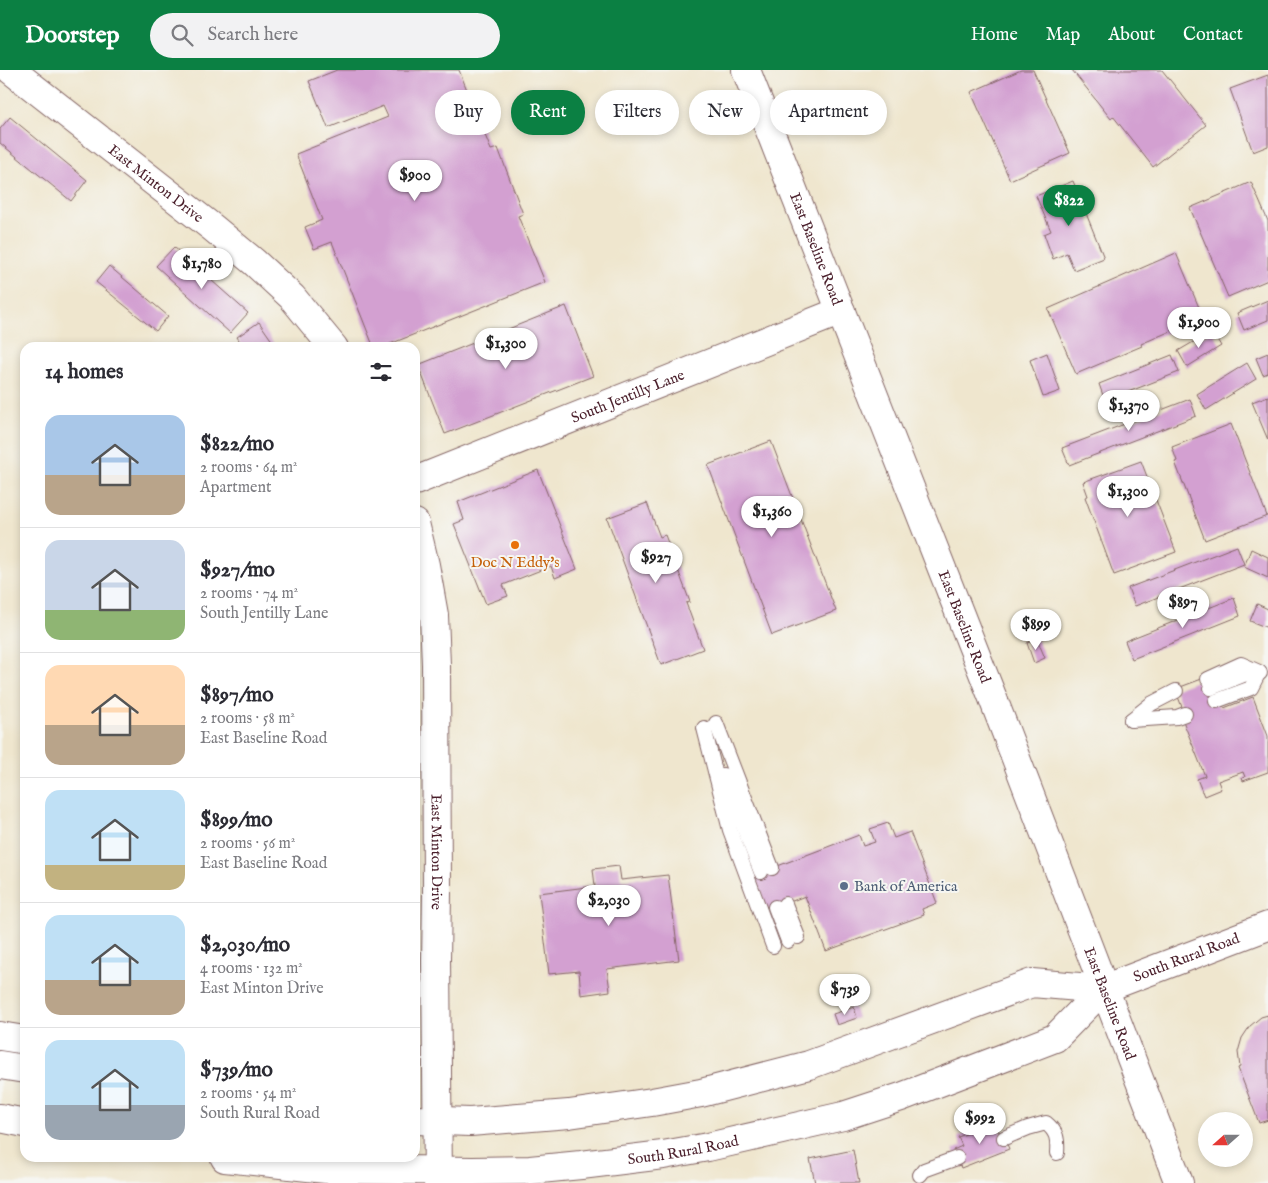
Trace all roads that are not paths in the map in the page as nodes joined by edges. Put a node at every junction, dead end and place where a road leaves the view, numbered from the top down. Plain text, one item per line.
1 (11, 70) edge
2 (746, 70) edge
3 (840, 311) junction
4 (329, 342) edge
5 (420, 479) edge
6 (420, 544) edge
7 (1264, 673) edge
8 (1209, 684) dead end
9 (1178, 696) dead end
10 (1216, 701) dead end
11 (1185, 714) dead end
12 (767, 870) dead end
13 (780, 906) dead end
14 (1268, 926) edge
15 (793, 939) dead end
16 (774, 946) dead end
17 (1103, 989) junction
18 (0, 1036) edge
19 (20, 1039) edge
20 (0, 1065) edge
21 (20, 1068) edge
22 (0, 1118) edge
23 (426, 1121) edge
24 (20, 1122) edge
25 (1004, 1138) dead end
26 (1057, 1153) dead end
27 (957, 1158) dead end
28 (262, 1162) edge
29 (920, 1175) dead end
30 (438, 1177) edge
31 (1179, 1183) edge

1 - 4 main road, East Minton Drive
2 - 3 main road, East Baseline Road
3 - 5 main road, South Jentilly Lane
3 - 17 main road, East Baseline Road
6 - 23 main road, East Minton Drive
7 - 8 lane
7 - 10 lane
9 - 11 lane
12 - 16 lane
13 - 15 lane
14 - 17 main road, South Rural Road
17 - 23 main road, South Rural Road
17 - 30 main road, South Rural Road
17 - 31 main road, East Baseline Road
18 - 19 main road
20 - 21 main road
22 - 24 main road
23 - 30 main road, East Minton Drive
25 - 26 lane
27 - 29 lane
28 - 30 main road, South Rural Road

